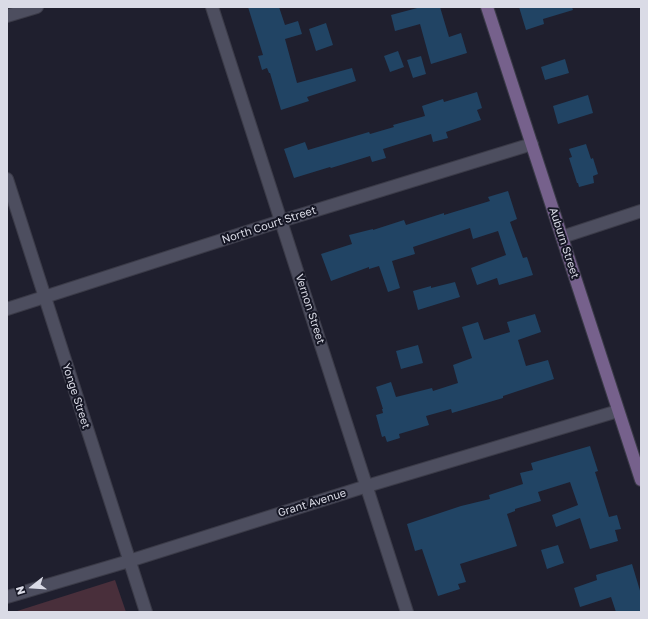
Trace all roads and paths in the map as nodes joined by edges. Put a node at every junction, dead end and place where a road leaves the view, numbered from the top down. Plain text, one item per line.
1 (37, 7) edge
2 (212, 7) edge
3 (487, 7) edge
4 (7, 16) edge
5 (532, 144) junction
6 (7, 179) edge
7 (641, 211) edge
8 (281, 221) junction
9 (562, 237) junction
10 (45, 297) junction
11 (7, 309) edge
12 (618, 411) junction
13 (641, 480) edge
14 (367, 486) junction
15 (129, 560) junction
16 (7, 596) edge
17 (146, 612) edge
18 (407, 612) edge

1 - 4 street
2 - 8 street, Vernon Street
3 - 5 main road, Auburn Street
5 - 8 street, North Court Street
5 - 9 main road, Auburn Street
6 - 10 street, Yonge Street
7 - 9 street
8 - 10 street, North Court Street
8 - 14 street, Vernon Street
9 - 12 main road, Auburn Street
10 - 11 street, North Court Street
10 - 15 street, Yonge Street
12 - 13 main road, Auburn Street
12 - 14 street, Grant Avenue
14 - 15 street, Grant Avenue
14 - 18 street, Vernon Street
15 - 16 street, Grant Avenue
15 - 17 street, Yonge Street

